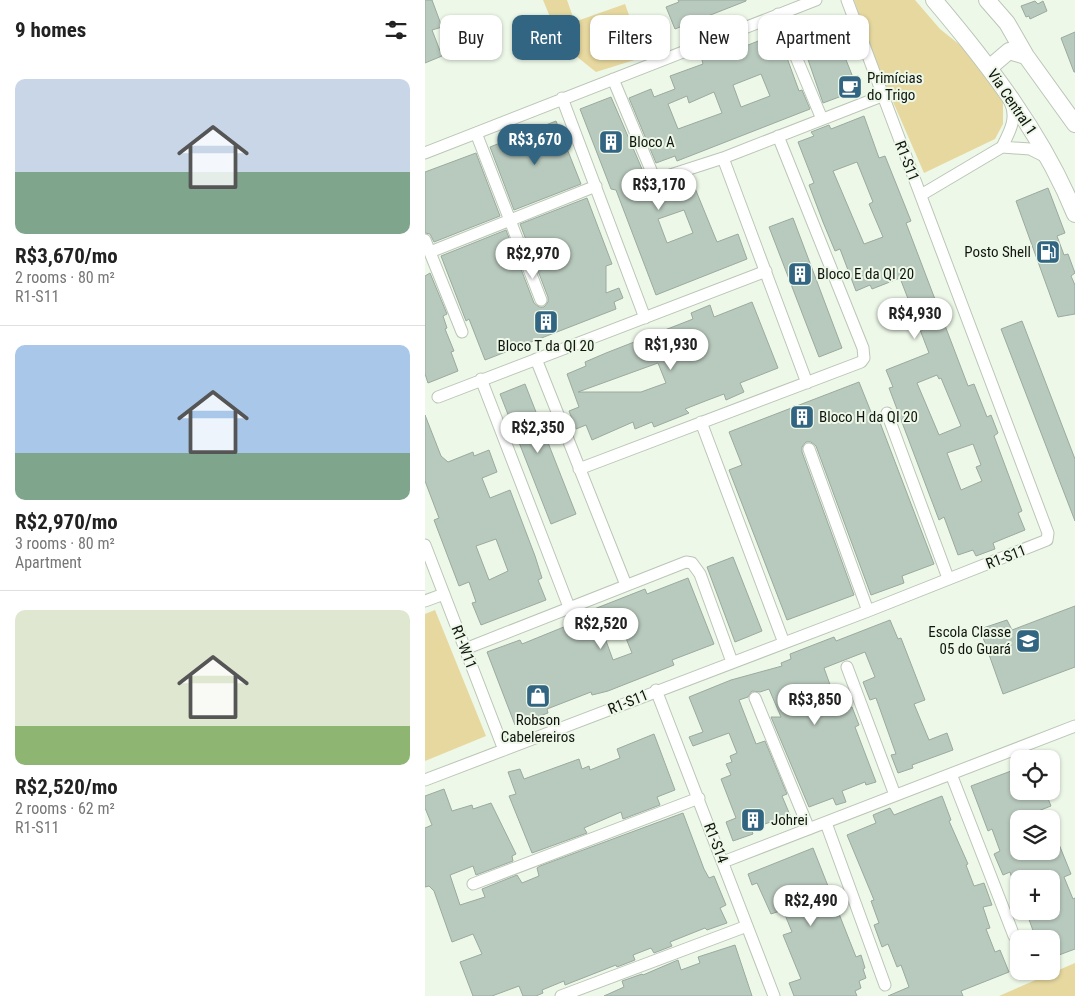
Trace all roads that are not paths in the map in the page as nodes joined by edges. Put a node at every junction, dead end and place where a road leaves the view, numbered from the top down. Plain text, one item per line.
1 (816, 0) edge
2 (847, 0) edge
3 (934, 0) edge
4 (987, 0) edge
5 (779, 14) junction
6 (1026, 56) junction
7 (989, 68) junction
8 (613, 79) junction
9 (1003, 90) junction
10 (882, 96) junction
11 (562, 98) junction
12 (822, 119) junction
13 (1075, 124) edge
14 (476, 133) junction
15 (779, 136) junction
16 (1002, 147) junction
17 (425, 153) edge
18 (723, 158) junction
19 (1049, 159) junction
20 (596, 186) junction
21 (921, 195) junction
22 (1075, 214) edge
23 (510, 219) junction
24 (425, 240) edge
25 (430, 252) junction
26 (766, 271) junction
27 (541, 300) dead end
28 (645, 318) junction
29 (462, 332) dead end
30 (536, 359) junction
31 (481, 379) junction
32 (807, 383) junction
33 (438, 397) dead end
34 (887, 413) dead end
35 (701, 422) junction
36 (809, 449) dead end
37 (579, 469) junction
38 (425, 545) edge
39 (949, 578) junction
40 (626, 585) junction
41 (444, 594) junction
42 (425, 601) edge
43 (569, 607) junction
44 (868, 611) junction
45 (784, 643) junction
46 (465, 649) junction
47 (732, 662) junction
48 (847, 668) dead end
49 (656, 690) junction
50 (755, 698) dead end
51 (1075, 726) edge
52 (504, 750) junction
53 (951, 774) junction
54 (425, 780) edge
55 (895, 795) junction
56 (699, 798) junction
57 (826, 823) junction
58 (809, 828) junction
59 (723, 862) junction
60 (473, 884) dead end
61 (747, 926) junction
62 (1012, 930) edge
63 (885, 985) dead end
64 (561, 996) edge
65 (774, 996) edge

1 - 5 street
2 - 10 street, R1-S11
3 - 7 main road, Via Central 1
4 - 6 main road
5 - 8 street
5 - 12 street
6 - 7 main road
6 - 13 main road
7 - 9 main road, Via Central 1
8 - 11 street
8 - 18 street
9 - 16 street
9 - 19 main road, Via Central 1
10 - 12 street
10 - 21 street, R1-S11
11 - 14 street
11 - 20 street
12 - 15 street
14 - 17 street
14 - 23 street
15 - 18 street
15 - 32 street
16 - 19 street
16 - 21 street
18 - 26 street
19 - 22 main road, Via Central 1
20 - 23 street
20 - 28 street
21 - 39 street, R1-S11
23 - 25 street
23 - 27 street
24 - 25 street
25 - 29 street
26 - 28 street
26 - 32 street
28 - 30 street
30 - 31 street
30 - 37 street
31 - 33 street
31 - 43 street
32 - 35 street
34 - 39 street
35 - 37 street
35 - 45 street
36 - 44 street
37 - 40 street
38 - 41 street, R1-W11
39 - 44 street, R1-S11
40 - 43 street
40 - 47 street
41 - 42 street
41 - 46 street, R1-W11
43 - 46 street
44 - 45 street, R1-S11
45 - 47 street, R1-S11
46 - 52 street, R1-W11
47 - 49 street, R1-S11
48 - 55 street
49 - 52 street, R1-S11
49 - 56 street, R1-S14
50 - 58 street
51 - 53 street
52 - 54 street, R1-S11
53 - 55 street
53 - 62 street
55 - 57 street
56 - 59 street, R1-S14
56 - 60 street
57 - 58 street
57 - 63 street
58 - 59 street
59 - 61 street, R1-S14
61 - 64 street
61 - 65 street, R1-S14

